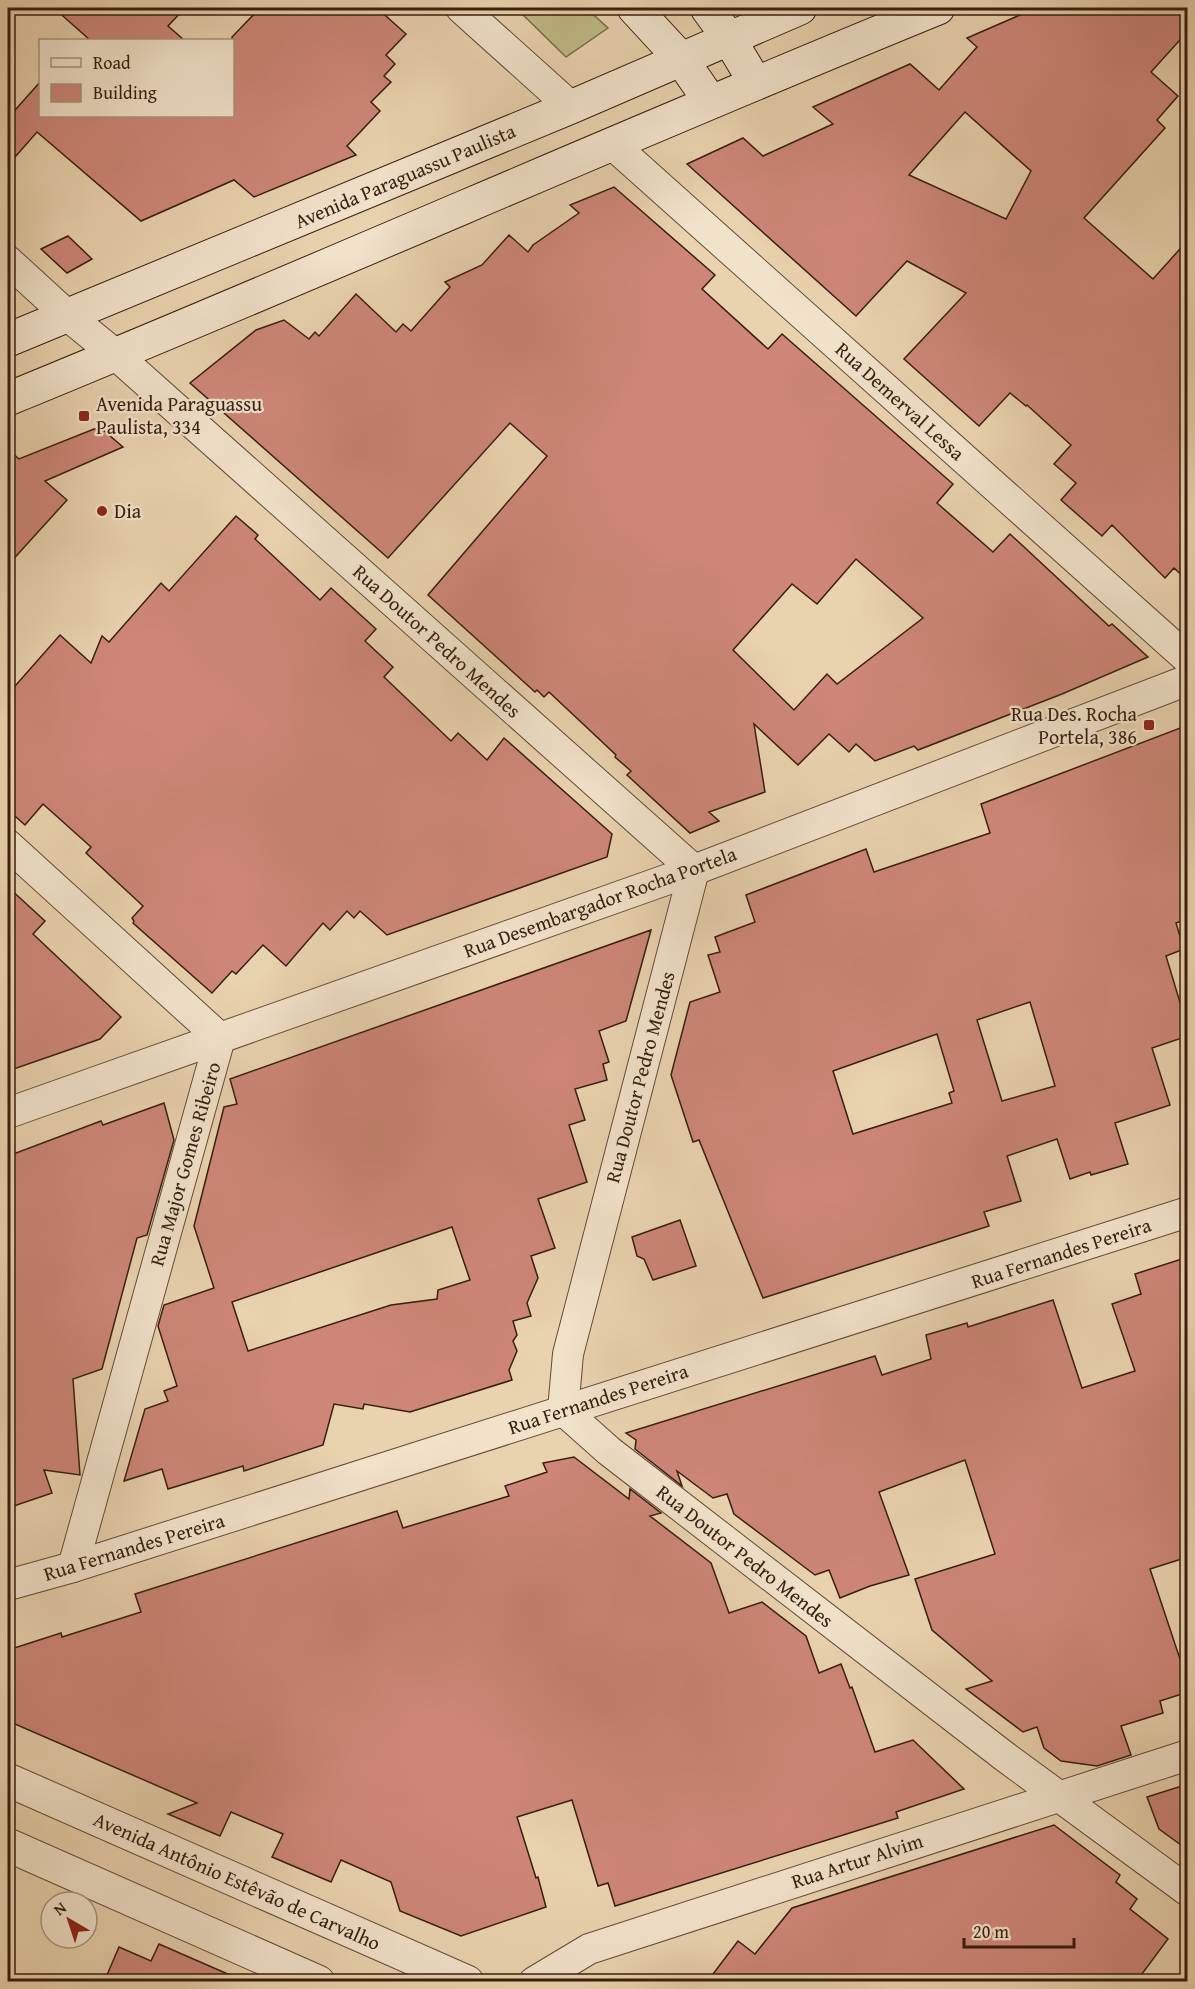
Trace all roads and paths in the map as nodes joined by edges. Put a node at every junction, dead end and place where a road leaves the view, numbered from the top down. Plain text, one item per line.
1 (461, 8) edge
2 (634, 8) edge
3 (707, 8) edge
4 (800, 8) edge
5 (938, 8) edge
6 (728, 37) junction
7 (681, 59) junction
8 (755, 82) junction
9 (710, 101) junction
10 (571, 107) junction
11 (612, 144) junction
12 (8, 261) edge
13 (68, 316) junction
14 (8, 340) edge
15 (116, 355) junction
16 (8, 399) edge
17 (1188, 659) edge
18 (1188, 680) edge
19 (8, 845) edge
20 (693, 870) junction
21 (220, 1038) junction
22 (8, 1113) edge
23 (1188, 1212) edge
24 (563, 1410) junction
25 (73, 1567) junction
26 (8, 1586) edge
27 (1188, 1755) edge
28 (8, 1780) edge
29 (1058, 1796) junction
30 (8, 1845) edge
31 (1188, 1891) edge
32 (318, 1982) edge
33 (467, 1982) edge
34 (534, 1982) edge

1 - 10 street
2 - 7 main road
3 - 6 main road
4 - 6 main road, Avenida Paraguassu Paulista
5 - 8 main road
6 - 7 main road, Avenida Paraguassu Paulista
6 - 8 main road
7 - 9 main road
7 - 10 main road, Avenida Paraguassu Paulista
8 - 9 main road
9 - 11 main road
10 - 13 main road, Avenida Paraguassu Paulista
11 - 15 main road
11 - 17 street, Rua Demerval Lessa
12 - 13 street, Rua Doutor Pedro Mendes
13 - 14 main road, Avenida Paraguassu Paulista
13 - 15 street, Rua Doutor Pedro Mendes
15 - 16 main road
15 - 20 street, Rua Doutor Pedro Mendes
18 - 20 street, Rua Desembargador Rocha Portela
19 - 21 street, Rua Major Gomes Ribeiro
20 - 21 street, Rua Desembargador Rocha Portela
20 - 24 street, Rua Doutor Pedro Mendes
21 - 22 street, Rua Desembargador Rocha Portela
21 - 25 street, Rua Major Gomes Ribeiro
23 - 24 street, Rua Fernandes Pereira
24 - 25 street, Rua Fernandes Pereira
24 - 29 street, Rua Doutor Pedro Mendes
25 - 26 street, Rua Fernandes Pereira
27 - 29 street, Rua Artur Alvim
28 - 33 main road, Avenida Antônio Estêvão de Carvalho
29 - 31 street, Rua Doutor Pedro Mendes
29 - 34 street, Rua Artur Alvim
30 - 32 main road

